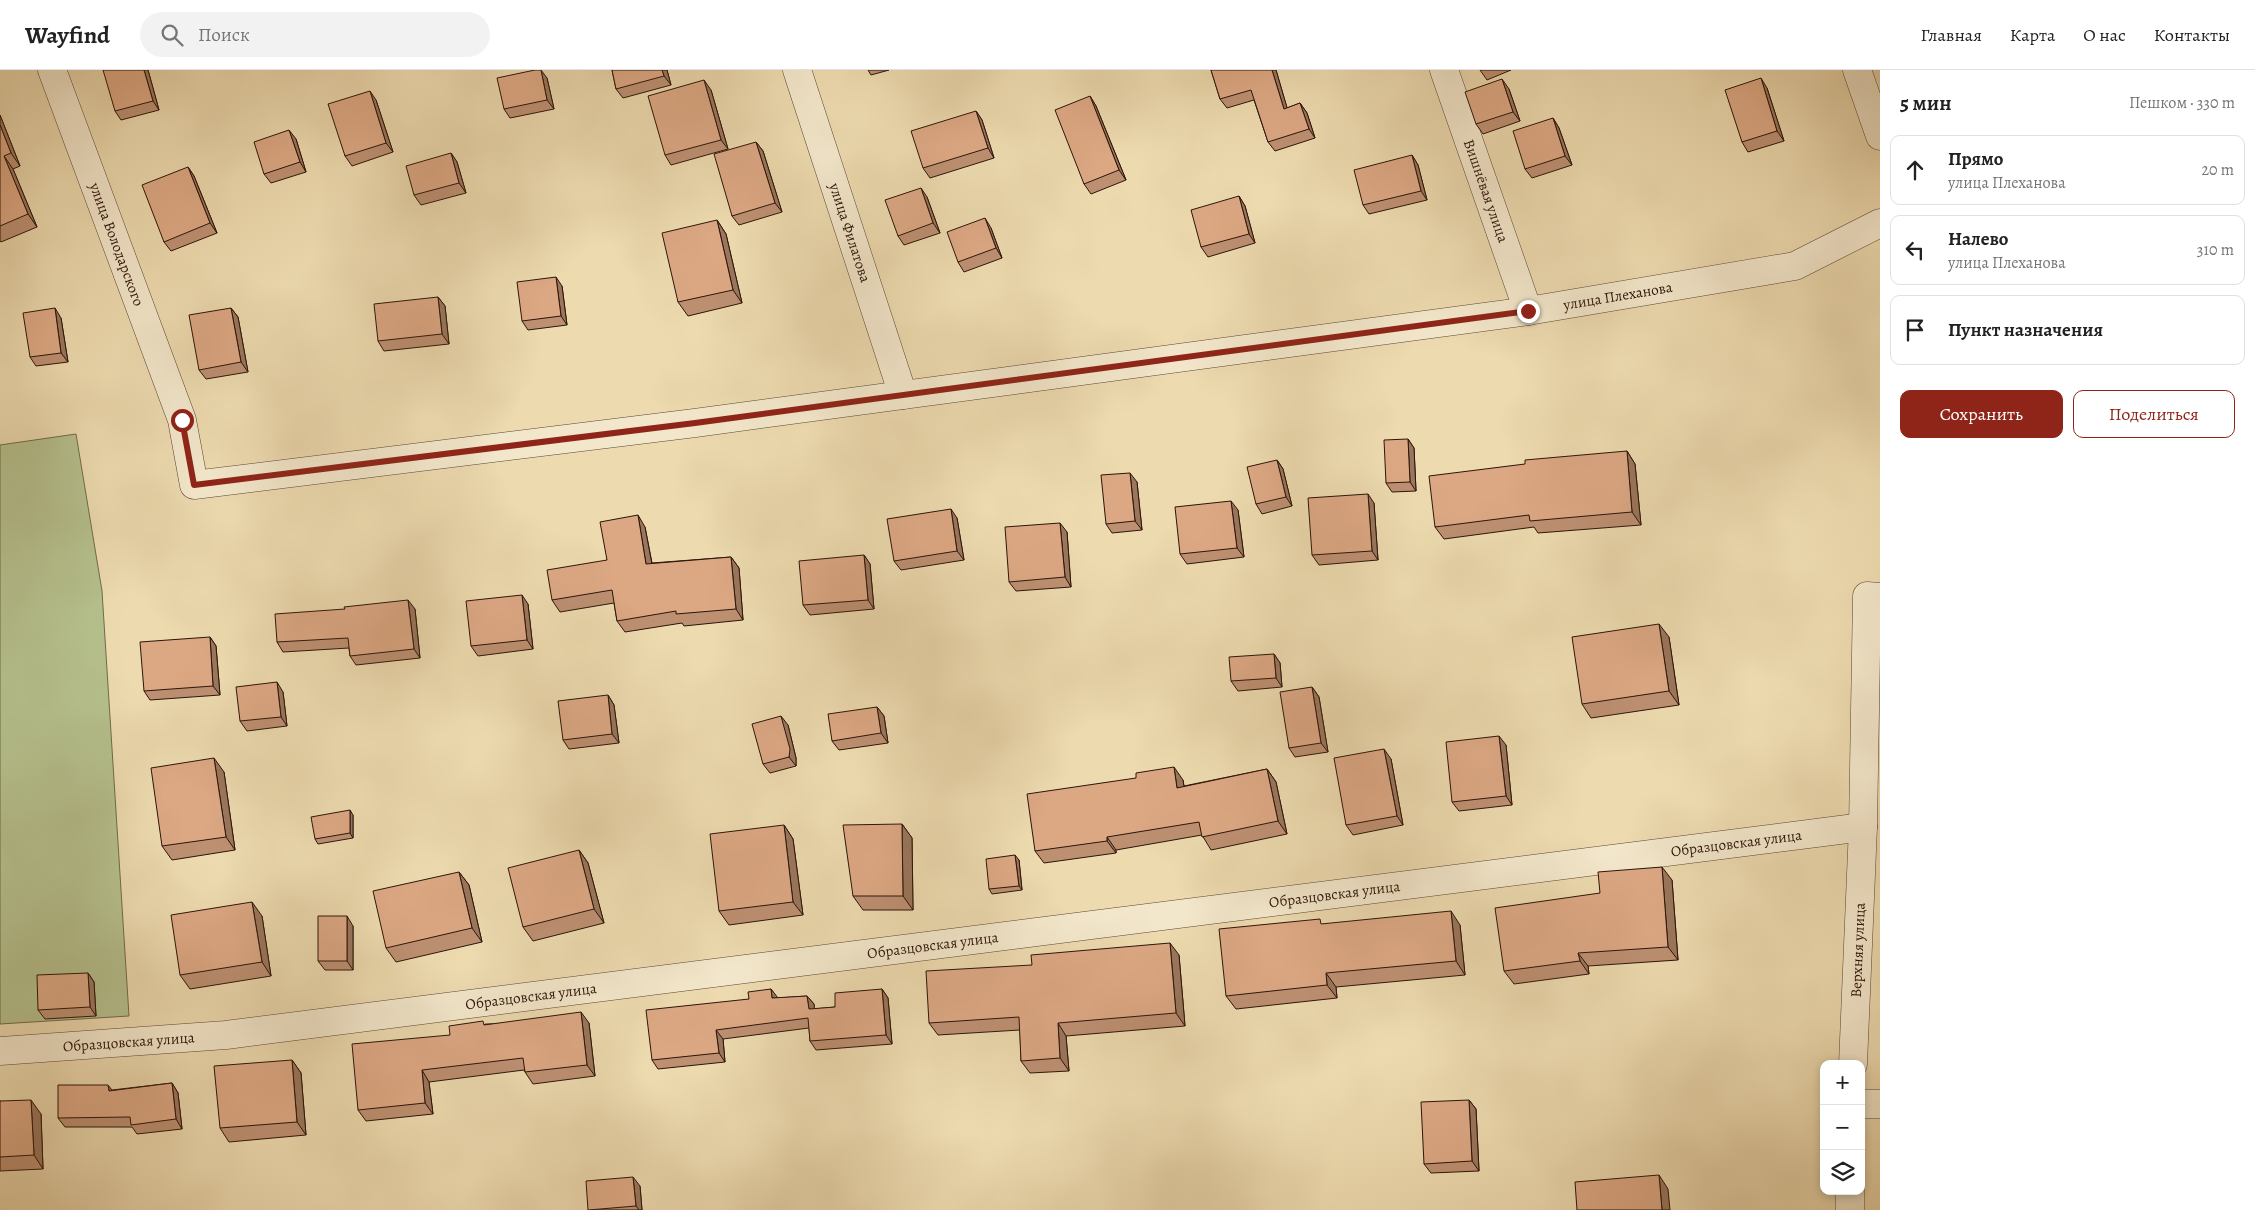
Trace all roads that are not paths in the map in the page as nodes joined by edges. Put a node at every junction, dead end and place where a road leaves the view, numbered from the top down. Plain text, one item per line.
1 (52, 70) edge
2 (797, 70) edge
3 (1444, 70) edge
4 (1857, 70) edge
5 (1880, 136) edge
6 (1880, 223) edge
7 (1528, 311) junction
8 (902, 395) junction
9 (182, 420) joint
10 (1874, 596) edge
11 (1864, 827) junction
12 (0, 1051) edge
13 (1853, 1060) edge
14 (1865, 1104) edge
15 (1880, 1104) edge
16 (1850, 1195) edge
17 (1850, 1210) edge

1 - 9 street, улица Володарского
2 - 8 street, улица Филатова
3 - 7 street, Вишнёвая улица
4 - 5 street
6 - 7 street, улица Плеханова
7 - 8 street, улица Плеханова
8 - 9 street, улица Плеханова
10 - 11 street, Верхняя улица
11 - 12 street, Образцовская улица
11 - 13 street, Верхняя улица
14 - 15 street
16 - 17 street

